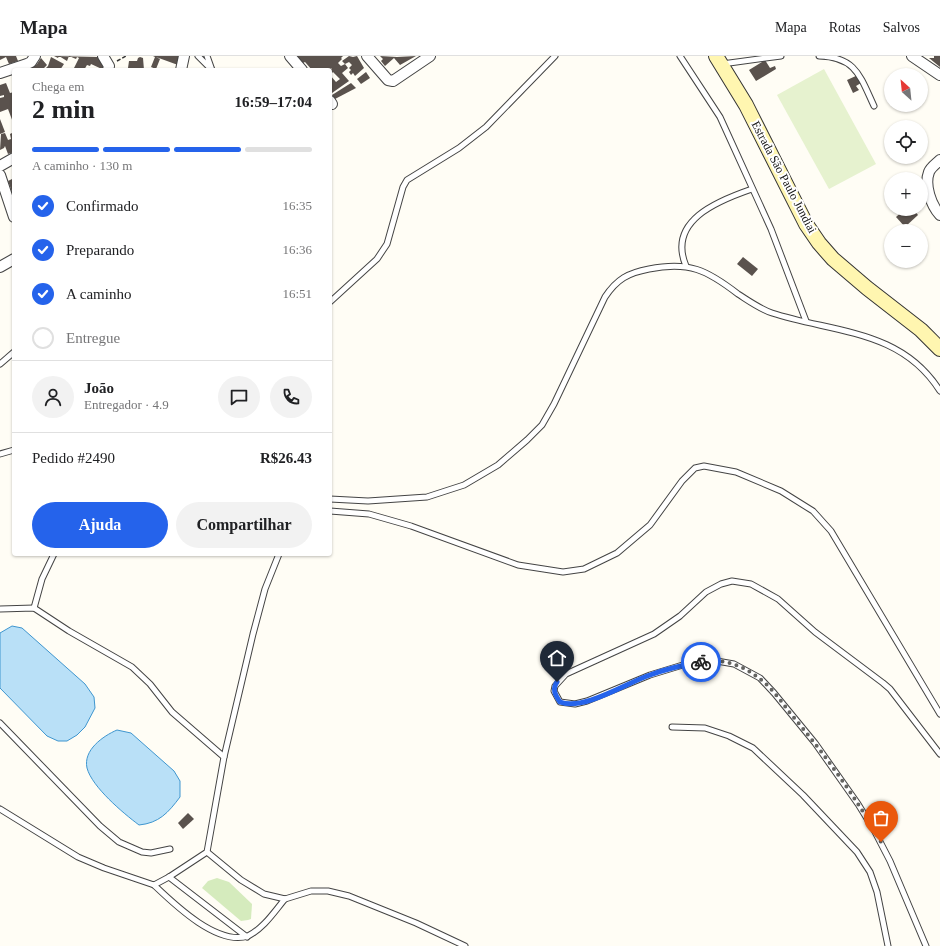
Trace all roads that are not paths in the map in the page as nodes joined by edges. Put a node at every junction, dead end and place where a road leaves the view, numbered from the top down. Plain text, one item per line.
1 (35, 56) edge
2 (103, 56) edge
3 (184, 56) edge
4 (198, 56) edge
5 (207, 56) edge
6 (290, 56) edge
7 (367, 56) edge
8 (430, 56) edge
9 (555, 56) edge
10 (680, 56) edge
11 (781, 56) edge
12 (818, 56) edge
13 (912, 56) edge
14 (719, 60) edge
15 (15, 68) edge
16 (108, 68) edge
17 (181, 68) edge
18 (210, 68) edge
19 (211, 68) edge
20 (300, 68) edge
21 (12, 69) edge
22 (0, 73) edge
23 (940, 75) edge
24 (874, 106) dead end
25 (12, 159) edge
26 (940, 160) edge
27 (0, 166) edge
28 (0, 175) edge
29 (752, 190) junction
30 (929, 192) junction
31 (940, 193) edge
32 (12, 211) edge
33 (940, 215) edge
34 (12, 260) edge
35 (686, 266) junction
36 (0, 267) edge
37 (332, 300) edge
38 (806, 321) junction
39 (940, 349) edge
40 (12, 354) edge
41 (0, 364) edge
42 (940, 392) edge
43 (12, 451) edge
44 (0, 454) edge
45 (332, 499) edge
46 (332, 511) edge
47 (53, 556) edge
48 (278, 556) edge
49 (34, 608) junction
50 (0, 609) edge
51 (940, 714) edge
52 (0, 723) edge
53 (672, 727) dead end
54 (940, 754) edge
55 (224, 757) junction
56 (0, 809) edge
57 (170, 849) dead end
58 (207, 852) junction
59 (169, 877) junction
60 (154, 884) junction
61 (285, 899) junction
62 (247, 936) junction
63 (465, 946) edge
64 (888, 946) edge
65 (926, 946) edge

1 - 15 street
2 - 16 street
3 - 17 street
4 - 18 lane
5 - 19 lane
6 - 20 street
7 - 8 street
9 - 37 lane
10 - 29 lane
11 - 14 lane
12 - 24 lane
13 - 23 street
14 - 39 main road, Estrada São Paulo Jundiai
21 - 22 street
25 - 27 street
26 - 30 street
28 - 32 street
29 - 35 lane
29 - 38 lane
30 - 31 street
30 - 33 street
34 - 36 street
35 - 38 lane
35 - 45 lane
38 - 42 lane
40 - 41 lane
43 - 44 lane
46 - 51 lane
47 - 49 lane
48 - 55 lane
49 - 50 lane
49 - 55 lane
52 - 57 lane
53 - 64 lane
54 - 65 lane
55 - 58 lane
56 - 60 lane
58 - 59 lane
58 - 61 lane
59 - 60 lane
59 - 62 lane
60 - 62 lane
61 - 62 lane
61 - 63 lane

